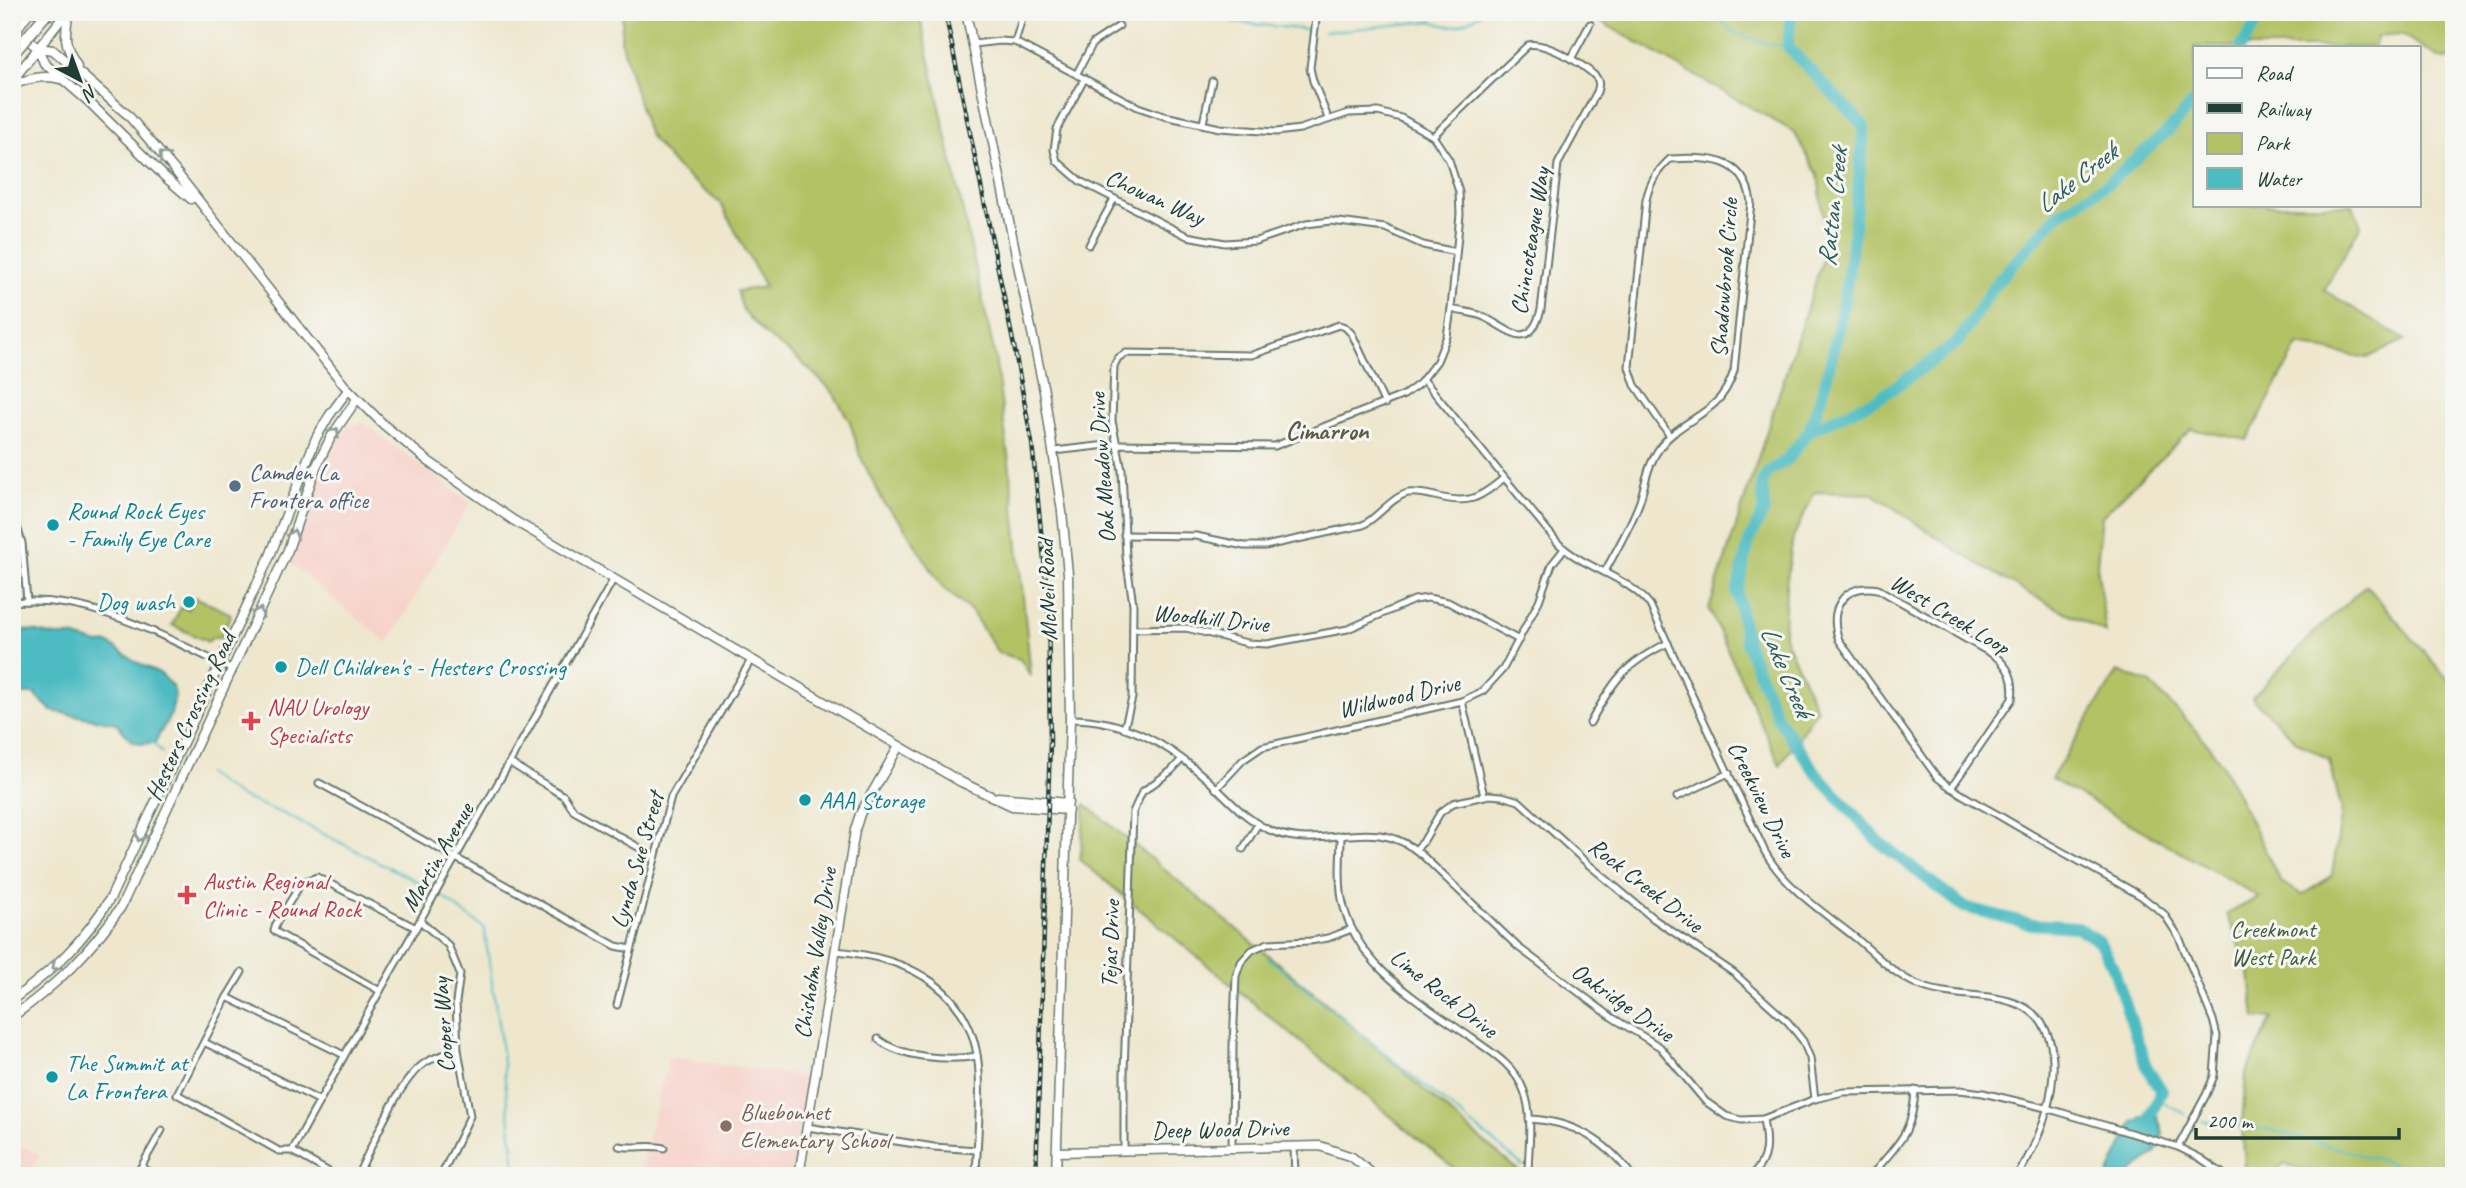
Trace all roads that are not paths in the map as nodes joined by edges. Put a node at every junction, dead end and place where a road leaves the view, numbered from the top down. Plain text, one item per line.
1 (28, 12) edge
2 (35, 12) edge
3 (48, 12) edge
4 (66, 12) edge
5 (967, 12) edge
6 (1024, 12) edge
7 (1317, 12) edge
8 (1590, 24) dead end
9 (1119, 26) dead end
10 (12, 28) edge
11 (12, 34) edge
12 (1015, 42) junction
13 (973, 44) junction
14 (38, 48) junction
15 (12, 55) edge
16 (1571, 59) junction
17 (80, 72) junction
18 (1077, 73) junction
19 (1085, 78) junction
20 (65, 80) junction
21 (1212, 81) dead end
22 (12, 83) edge
23 (1328, 118) junction
24 (1203, 123) junction
25 (1433, 136) junction
26 (1114, 199) junction
27 (204, 210) junction
28 (1089, 245) dead end
29 (1456, 252) junction
30 (1451, 310) junction
31 (1423, 379) junction
32 (348, 390) junction
33 (357, 399) junction
34 (1385, 404) junction
35 (1670, 436) junction
36 (1116, 444) junction
37 (1054, 451) junction
38 (305, 462) junction
39 (1504, 478) junction
40 (12, 510) edge
41 (300, 512) junction
42 (1124, 535) junction
43 (1564, 549) junction
44 (1604, 573) junction
45 (613, 580) junction
46 (27, 601) junction
47 (12, 602) edge
48 (1133, 629) junction
49 (1519, 640) junction
50 (1668, 643) junction
51 (751, 660) junction
52 (221, 664) junction
53 (232, 669) junction
54 (1462, 701) junction
55 (1070, 719) junction
56 (1590, 723) dead end
57 (1124, 729) junction
58 (900, 746) junction
59 (1182, 759) junction
60 (510, 763) junction
61 (1729, 773) junction
62 (319, 783) dead end
63 (1951, 788) junction
64 (1216, 789) junction
65 (1484, 796) junction
66 (1677, 797) dead end
67 (1068, 806) junction
68 (1258, 824) junction
69 (1342, 835) junction
70 (1243, 849) dead end
71 (1416, 849) junction
72 (654, 856) junction
73 (457, 858) junction
74 (420, 921) junction
75 (416, 928) junction
76 (1352, 929) junction
77 (631, 949) junction
78 (835, 951) junction
79 (242, 972) dead end
80 (380, 991) junction
81 (228, 998) junction
82 (12, 1000) edge
83 (617, 1005) dead end
84 (12, 1017) edge
85 (878, 1040) dead end
86 (204, 1042) junction
87 (458, 1050) junction
88 (344, 1055) junction
89 (977, 1056) junction
90 (1915, 1090) junction
91 (1815, 1099) junction
92 (320, 1101) junction
93 (2046, 1108) junction
94 (1529, 1119) junction
95 (1763, 1119) junction
96 (807, 1127) junction
97 (162, 1130) dead end
98 (619, 1146) dead end
99 (1294, 1147) junction
100 (2178, 1147) junction
101 (1232, 1148) junction
102 (664, 1149) dead end
103 (977, 1150) junction
104 (292, 1151) junction
105 (1124, 1151) junction
106 (1057, 1152) junction
107 (141, 1167) junction
108 (2225, 1175) edge
109 (136, 1176) edge
110 (158, 1176) edge
111 (336, 1176) edge
112 (358, 1176) edge
113 (441, 1176) edge
114 (799, 1176) edge
115 (976, 1176) edge
116 (1056, 1176) edge
117 (1295, 1176) edge
118 (1375, 1176) edge
119 (1528, 1176) edge
120 (1632, 1176) edge
121 (1752, 1176) edge
122 (1871, 1176) edge
123 (2016, 1176) edge

1 - 11 highway, bridge
2 - 4 main road
3 - 15 highway, bridge
4 - 14 main road
4 - 17 main road
5 - 13 main road, McNeil Road
6 - 12 street
7 - 23 street
8 - 16 street
9 - 18 street
10 - 14 main road
12 - 13 street
12 - 18 street
13 - 37 main road, McNeil Road
14 - 17 main road
14 - 20 main road
14 - 22 main road
16 - 25 street, Chincoteague Way
16 - 30 street, Chincoteague Way
27 -> 17 main road
18 - 19 street
19 - 24 street
19 - 26 street, Chowan Way
20 - 22 main road
20 - 27 main road
21 - 24 street
23 - 24 street
23 - 25 street
25 - 29 street
26 - 28 street
26 - 29 street, Chowan Way
27 - 32 main road
29 - 30 street
30 - 31 street
31 - 34 street
31 - 39 street, Creekview Drive
32 - 33 main road
32 - 38 main road, Hesters Crossing Road
41 -> 33 main road, Hesters Crossing Road
33 - 45 main road
34 - 36 street
34 - 36 street, Oak Meadow Drive
35 - 35 street, Shadowbrook Circle
35 - 44 street, Shadowbrook Circle
36 - 37 street
36 - 42 street, Oak Meadow Drive
37 - 55 main road, McNeil Road
38 - 41 main road
38 - 52 main road, Hesters Crossing Road
39 - 42 street
39 - 43 street, Creekview Drive
40 - 46 street
53 -> 41 main road, Hesters Crossing Road
42 - 48 street, Oak Meadow Drive
43 - 44 street, Creekview Drive
43 - 49 street, Wildwood Drive
44 - 50 street, Creekview Drive
45 - 51 main road
45 - 60 street, Martin Avenue
46 - 47 street
46 - 52 street
48 - 49 street, Woodhill Drive
48 - 57 street, Oak Meadow Drive
49 - 54 street, Wildwood Drive
50 - 56 street
50 - 61 street, Creekview Drive
51 - 58 main road
51 - 72 street, Lynda Sue Street
52 - 53 street
52 -> 82 main road, Hesters Crossing Road
53 - 84 main road, Hesters Crossing Road
54 - 64 street, Wildwood Drive
54 - 65 street
55 - 57 street, Oakridge Drive
55 - 67 main road, McNeil Road
57 - 59 street, Oakridge Drive
58 - 67 main road
58 - 78 main road, Chisholm Valley Drive
59 - 64 street, Oakridge Drive
59 - 105 street, Tejas Drive
60 - 72 street
60 - 73 street, Martin Avenue
61 - 66 street
61 - 93 street, Creekview Drive
62 - 73 street
63 - 63 street, West Creek Loop
63 - 100 street, West Creek Loop
64 - 68 street, Oakridge Drive
65 - 71 street, Rock Creek Drive
65 - 91 street, Rock Creek Drive
67 - 106 main road, McNeil Road
68 - 69 street, Oakridge Drive
68 - 70 street
69 - 71 street, Oakridge Drive
69 - 76 street, Lime Rock Drive
71 - 95 street, Oakridge Drive
72 - 77 street, Lynda Sue Street
73 - 74 street, Martin Avenue
73 - 77 street
74 - 75 street, Martin Avenue
74 - 87 street, Cooper Way
75 - 80 street, Martin Avenue
75 - 80 street
76 - 94 street, Lime Rock Drive
76 - 101 street
77 - 83 street, Lynda Sue Street
78 - 89 street
78 - 96 main road, Chisholm Valley Drive
79 - 81 street
80 - 88 street, Martin Avenue
81 - 86 street
81 - 88 street
85 - 89 street
86 - 92 street
86 - 104 street
87 - 112 street
87 - 113 street, Cooper Way
88 - 92 street, Martin Avenue
89 - 103 street
90 - 91 street, Oakridge Drive
90 - 93 street, Oakridge Drive
90 - 122 street
91 - 95 street, Oakridge Drive
92 - 104 street, Martin Avenue
93 - 100 street, Oakridge Drive
93 - 123 street, Creekview Drive
94 - 119 street, Lime Rock Drive
94 - 120 street
95 - 121 street
96 - 103 street
96 - 114 main road, Chisholm Valley Drive
97 - 107 street
98 - 102 street
99 - 101 main road, Deep Wood Drive
99 - 117 street
99 - 118 main road, Deep Wood Drive
100 - 108 street, Oakridge Drive
101 - 105 main road, Deep Wood Drive
103 - 115 street
104 - 111 street
105 - 106 main road, Deep Wood Drive
106 - 116 main road, McNeil Road
107 - 109 street
107 - 110 street

